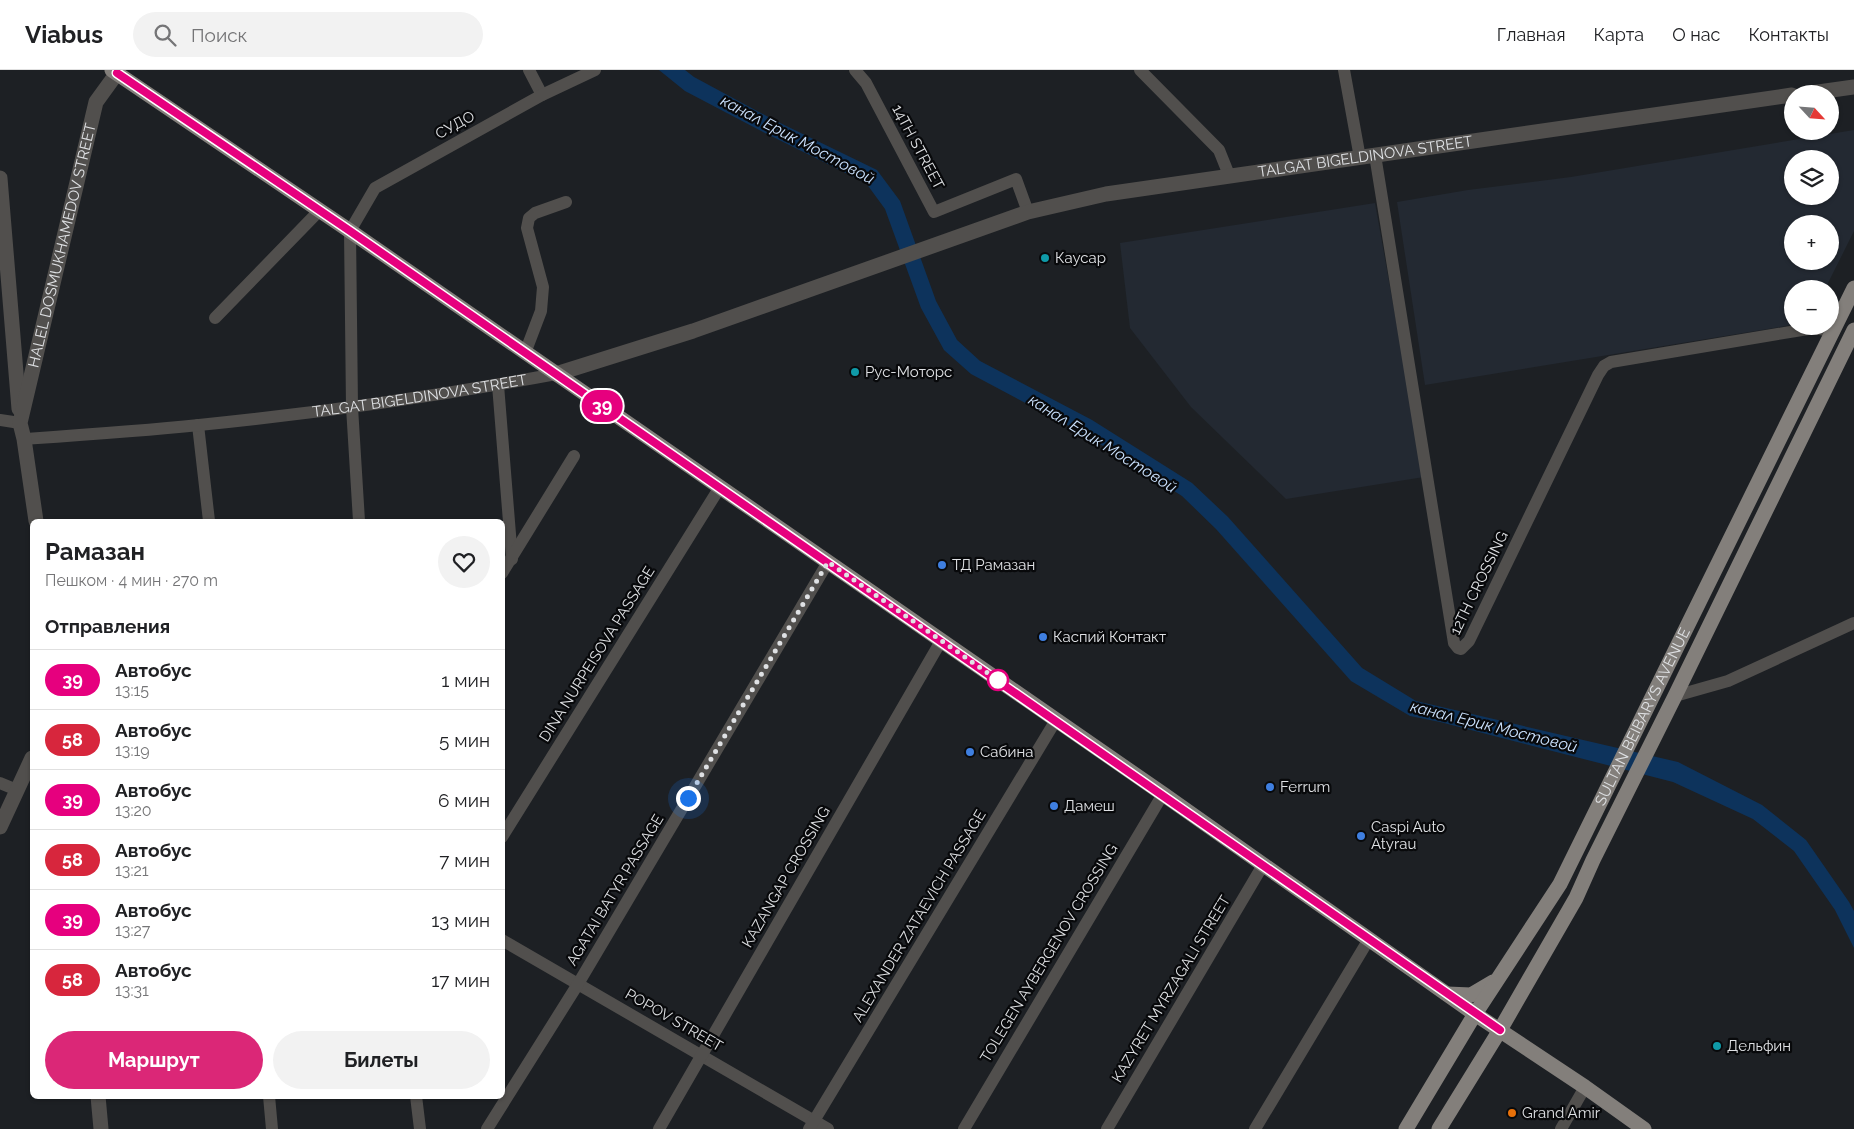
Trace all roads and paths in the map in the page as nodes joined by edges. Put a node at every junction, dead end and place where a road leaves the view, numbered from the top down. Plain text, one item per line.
1 (529, 70) edge
2 (594, 70) edge
3 (855, 70) edge
4 (1140, 70) edge
5 (1344, 70) edge
6 (117, 71) edge
7 (1854, 86) edge
8 (1839, 88) edge
9 (542, 95) junction
10 (1784, 96) edge
11 (1367, 157) junction
12 (1229, 175) junction
13 (0, 178) edge
14 (566, 202) dead end
15 (319, 211) junction
16 (1028, 212) junction
17 (350, 231) junction
18 (1854, 288) edge
19 (215, 318) dead end
20 (1839, 319) edge
21 (1854, 330) edge
22 (1784, 333) edge
23 (1832, 335) edge
24 (525, 353) junction
25 (556, 374) junction
26 (498, 385) junction
27 (352, 406) junction
28 (0, 420) edge
29 (20, 423) junction
30 (198, 425) junction
31 (24, 439) junction
32 (574, 456) dead end
33 (720, 487) junction
34 (36, 519) edge
35 (209, 519) edge
36 (359, 519) edge
37 (512, 559) junction
38 (828, 562) junction
39 (505, 569) edge
40 (1854, 623) edge
41 (941, 641) junction
42 (1675, 696) junction
43 (1056, 720) junction
44 (30, 762) edge
45 (0, 783) edge
46 (17, 790) junction
47 (1163, 794) junction
48 (0, 827) edge
49 (505, 832) edge
50 (1263, 865) junction
51 (1369, 940) junction
52 (505, 942) edge
53 (1499, 978) junction
54 (578, 984) junction
55 (1446, 993) junction
56 (1519, 997) junction
57 (1475, 1014) junction
58 (1500, 1030) junction
59 (1458, 1043) junction
60 (1526, 1048) junction
61 (1486, 1052) junction
62 (701, 1055) junction
63 (1586, 1087) junction
64 (98, 1099) edge
65 (269, 1099) edge
66 (416, 1099) edge
67 (811, 1125) edge
68 (101, 1129) edge
69 (272, 1129) edge
70 (420, 1129) edge
71 (487, 1129) edge
72 (658, 1129) edge
73 (828, 1129) edge
74 (964, 1129) edge
75 (1107, 1129) edge
76 (1255, 1129) edge
77 (1406, 1129) edge
78 (1439, 1129) edge
79 (1561, 1129) edge
80 (1644, 1129) edge

1 - 9 street
2 - 9 street, СУДО
3 - 16 street, 14TH STREET
4 - 12 street
5 - 11 street
6 - 15 main road
6 - 29 street, HALEL DOSMUKHAMEDOV STREET
7 - 8 street
9 - 17 street, СУДО
10 - 11 street, TALGAT BIGELDINOVA STREET
11 - 12 street, TALGAT BIGELDINOVA STREET
11 - 22 street, 12TH CROSSING
12 - 16 street, TALGAT BIGELDINOVA STREET
13 - 29 street, HALEL DOSMUKHAMEDOV STREET
14 - 24 street
15 - 17 main road
15 - 19 street
16 - 25 street, TALGAT BIGELDINOVA STREET
17 - 24 main road
17 - 27 street
18 - 20 main road, SULTAN BEIBARYS AVENUE
21 - 42 main road, SULTAN BEIBARYS AVENUE
23 - 53 main road, SULTAN BEIBARYS AVENUE
24 - 25 main road
25 - 26 street, TALGAT BIGELDINOVA STREET
25 - 33 main road
26 - 27 street, TALGAT BIGELDINOVA STREET
26 - 37 street
27 - 30 street, TALGAT BIGELDINOVA STREET
27 - 36 street
28 - 29 street
29 - 31 street, HALEL DOSMUKHAMEDOV STREET
30 - 31 street, TALGAT BIGELDINOVA STREET
30 - 35 street
31 - 34 street, HALEL DOSMUKHAMEDOV STREET
32 - 37 street
33 - 38 main road
33 - 49 street, DINA NURPEISOVA PASSAGE
37 - 39 street
38 - 41 main road
38 - 54 street, AGATAI BATYR PASSAGE
40 - 42 street
41 - 43 main road
41 - 62 street, KAZANGAP CROSSING
42 - 56 main road, SULTAN BEIBARYS AVENUE
43 - 47 main road
43 - 67 street, ALEXANDER ZATAEVICH PASSAGE
44 - 46 street
45 - 46 street
46 - 48 street
47 - 50 main road
47 - 74 street, TOLEGEN AYBERGENOV CROSSING
50 - 51 main road
50 - 75 street, KAZYRET MYRZAGALI STREET
51 - 55 main road
51 - 76 street
52 - 54 street, POPOV STREET
53 - 55 main road
53 - 57 main road, SULTAN BEIBARYS AVENUE
54 - 62 street, POPOV STREET
54 - 71 street, AGATAI BATYR PASSAGE
55 - 57 main road
55 - 59 main road
56 - 58 main road, SULTAN BEIBARYS AVENUE
56 - 60 main road
57 - 58 main road
57 - 59 main road, SULTAN BEIBARYS AVENUE
58 - 60 main road
58 - 61 main road, SULTAN BEIBARYS AVENUE
59 - 77 main road, SULTAN BEIBARYS AVENUE
60 - 61 main road
60 - 63 main road
61 - 78 main road, SULTAN BEIBARYS AVENUE
62 - 67 street, POPOV STREET
62 - 72 street, KAZANGAP CROSSING
63 - 79 street
63 - 80 main road
64 - 68 street
65 - 69 street
66 - 70 street
67 - 73 street, POPOV STREET

